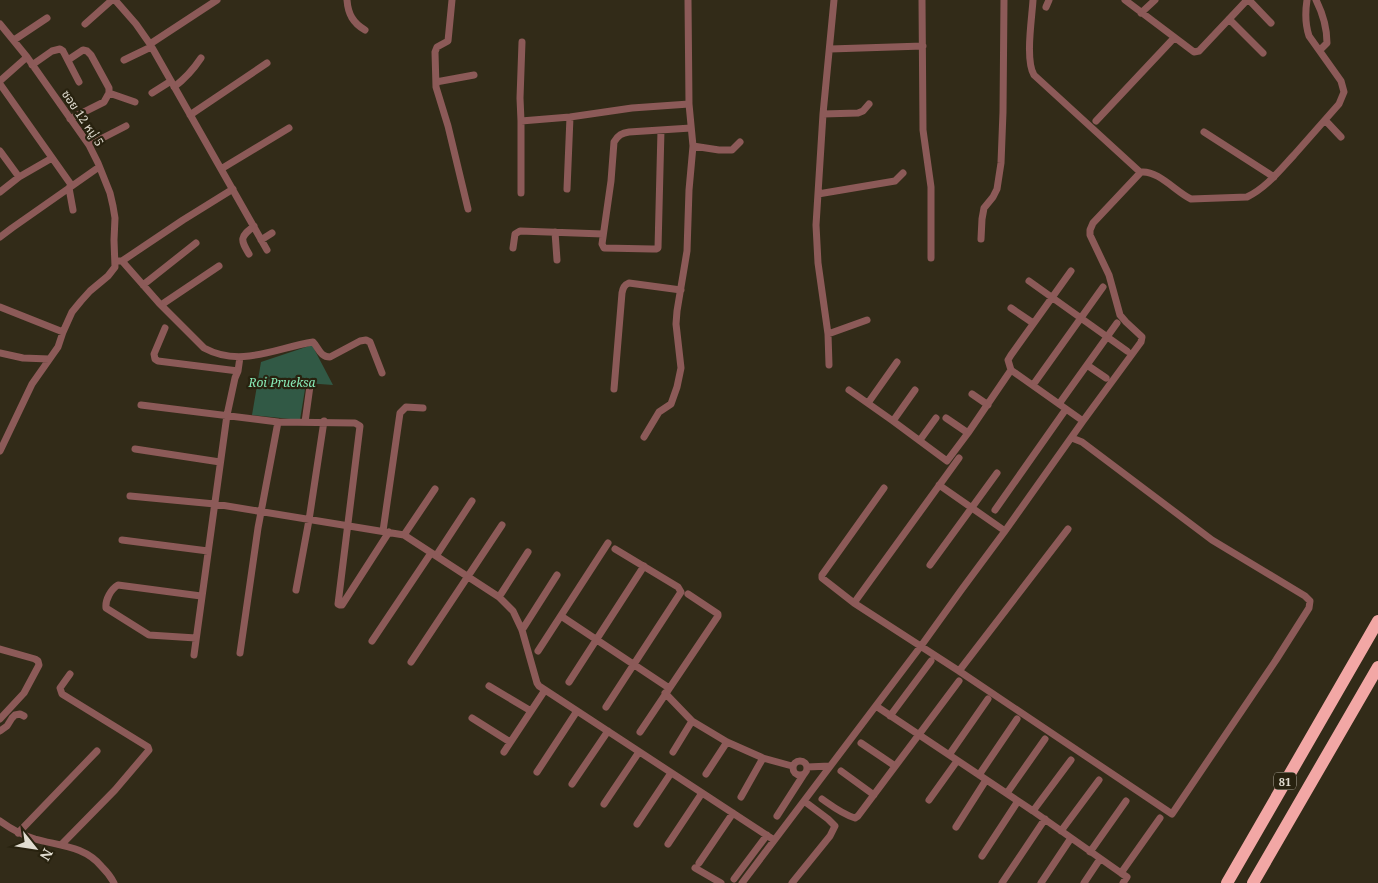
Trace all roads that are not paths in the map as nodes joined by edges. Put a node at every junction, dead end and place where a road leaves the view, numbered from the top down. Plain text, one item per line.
1 (114, 0) edge
2 (216, 0) edge
3 (347, 0) edge
4 (452, 0) edge
5 (688, 0) edge
6 (834, 0) edge
7 (922, 0) edge
8 (1004, 0) edge
9 (1033, 0) edge
10 (1125, 0) edge
11 (1155, 0) edge
12 (1248, 0) edge
13 (1307, 0) edge
14 (1316, 0) edge
15 (1141, 14) junction
16 (47, 18) dead end
17 (1229, 19) junction
18 (1271, 23) dead end
19 (0, 24) edge
20 (86, 24) dead end
21 (365, 30) dead end
22 (1174, 38) junction
23 (14, 40) junction
24 (522, 42) dead end
25 (151, 45) junction
26 (922, 46) junction
27 (830, 49) junction
28 (1320, 50) junction
29 (1263, 53) dead end
30 (27, 57) junction
31 (201, 58) dead end
32 (68, 60) junction
33 (124, 60) dead end
34 (267, 63) dead end
35 (32, 65) junction
36 (474, 75) dead end
37 (0, 82) edge
38 (79, 82) dead end
39 (436, 82) junction
40 (172, 84) junction
41 (109, 93) junction
42 (152, 93) dead end
43 (134, 102) dead end
44 (689, 104) junction
45 (869, 104) dead end
46 (823, 114) junction
47 (190, 115) junction
48 (570, 117) junction
49 (70, 119) junction
50 (1325, 120) junction
51 (521, 121) junction
52 (1096, 121) dead end
53 (126, 126) dead end
54 (289, 128) dead end
55 (691, 128) junction
56 (661, 130) junction
57 (1204, 132) dead end
58 (1341, 137) dead end
59 (740, 142) dead end
60 (89, 145) junction
61 (693, 146) junction
62 (0, 151) edge
63 (52, 158) junction
64 (100, 167) junction
65 (221, 169) junction
66 (1140, 172) junction
67 (903, 173) dead end
68 (1274, 176) junction
69 (19, 177) junction
70 (70, 187) junction
71 (567, 189) dead end
72 (233, 190) junction
73 (0, 192) edge
74 (521, 193) dead end
75 (818, 194) junction
76 (468, 209) dead end
77 (73, 210) dead end
78 (254, 226) junction
79 (555, 232) junction
80 (272, 233) dead end
81 (603, 234) junction
82 (0, 237) edge
83 (981, 238) dead end
84 (261, 240) junction
85 (196, 243) dead end
86 (514, 248) dead end
87 (267, 250) dead end
88 (249, 254) dead end
89 (931, 258) dead end
90 (557, 260) dead end
91 (119, 261) junction
92 (219, 266) dead end
93 (1071, 271) dead end
94 (1029, 281) dead end
95 (143, 285) junction
96 (1103, 287) dead end
97 (681, 290) junction
98 (1052, 297) junction
99 (161, 305) junction
100 (0, 307) edge
101 (1011, 308) dead end
102 (1080, 318) junction
103 (867, 320) dead end
104 (1117, 323) dead end
105 (1033, 324) junction
106 (165, 328) dead end
107 (63, 332) junction
108 (828, 334) junction
109 (1107, 337) junction
110 (1127, 351) dead end
111 (0, 353) edge
112 (237, 357) junction
113 (49, 359) junction
114 (897, 362) dead end
115 (1087, 365) junction
116 (829, 366) dead end
117 (1011, 370) junction
118 (235, 373) junction
119 (382, 373) dead end
120 (1106, 378) dead end
121 (1033, 385) junction
122 (310, 386) dead end
123 (614, 389) dead end
124 (849, 390) dead end
125 (915, 390) dead end
126 (972, 394) dead end
127 (868, 403) junction
128 (141, 405) dead end
129 (988, 405) junction
130 (1063, 406) junction
131 (423, 408) dead end
132 (227, 415) junction
133 (936, 418) dead end
134 (946, 418) dead end
135 (324, 421) junction
136 (893, 421) junction
137 (1083, 421) junction
138 (278, 422) junction
139 (305, 422) junction
140 (968, 433) junction
141 (644, 437) dead end
142 (1072, 438) junction
143 (920, 440) junction
144 (135, 450) dead end
145 (0, 451) edge
146 (959, 458) dead end
147 (220, 462) junction
148 (997, 473) dead end
149 (939, 485) junction
150 (884, 488) dead end
151 (435, 489) dead end
152 (130, 496) dead end
153 (472, 501) dead end
154 (215, 504) junction
155 (971, 509) junction
156 (994, 510) dead end
157 (262, 512) junction
158 (308, 520) junction
159 (348, 525) junction
160 (502, 525) dead end
161 (1068, 529) dead end
162 (1005, 531) junction
163 (386, 532) junction
164 (404, 535) junction
165 (122, 540) dead end
166 (608, 542) dead end
167 (615, 549) dead end
168 (208, 551) junction
169 (528, 552) dead end
170 (434, 555) junction
171 (930, 565) dead end
172 (644, 566) junction
173 (557, 575) dead end
174 (467, 576) junction
175 (296, 590) dead end
176 (688, 594) dead end
177 (202, 596) junction
178 (499, 597) junction
179 (854, 603) junction
180 (560, 616) junction
181 (1378, 621) edge
182 (522, 630) junction
183 (196, 638) junction
184 (596, 640) junction
185 (372, 641) dead end
186 (922, 646) junction
187 (0, 649) edge
188 (538, 651) dead end
189 (240, 653) dead end
190 (194, 655) dead end
191 (931, 661) dead end
192 (411, 662) dead end
193 (633, 664) junction
194 (1378, 667) edge
195 (959, 671) junction
196 (70, 674) dead end
197 (959, 681) dead end
198 (570, 682) dead end
199 (489, 686) dead end
200 (544, 690) junction
201 (667, 690) junction
202 (988, 699) dead end
203 (876, 706) junction
204 (606, 707) dead end
205 (530, 711) junction
206 (577, 711) junction
207 (24, 716) dead end
208 (890, 716) junction
209 (472, 718) dead end
210 (0, 719) edge
211 (1017, 719) dead end
212 (692, 721) junction
213 (608, 731) junction
214 (0, 732) edge
215 (640, 732) dead end
216 (919, 735) junction
217 (1045, 739) dead end
218 (510, 742) junction
219 (726, 742) junction
220 (861, 743) dead end
221 (97, 751) dead end
222 (504, 752) dead end
223 (639, 752) junction
224 (673, 752) dead end
225 (949, 755) junction
226 (763, 758) junction
227 (1071, 760) dead end
228 (957, 761) junction
229 (792, 766) junction
230 (830, 766) junction
231 (895, 766) junction
232 (806, 770) junction
233 (841, 771) dead end
234 (537, 772) dead end
235 (671, 772) junction
236 (706, 774) dead end
237 (979, 775) junction
238 (986, 780) junction
239 (1098, 780) dead end
240 (572, 784) dead end
241 (702, 793) junction
242 (1007, 793) junction
243 (874, 795) junction
244 (741, 796) dead end
245 (822, 798) dead end
246 (930, 800) dead end
247 (804, 801) junction
248 (1018, 801) junction
249 (1126, 801) dead end
250 (604, 804) dead end
251 (1033, 811) junction
252 (733, 813) junction
253 (777, 816) dead end
254 (1160, 818) dead end
255 (1045, 819) junction
256 (0, 821) edge
257 (637, 824) dead end
258 (956, 827) dead end
259 (1061, 831) junction
260 (18, 833) junction
261 (766, 835) junction
262 (1071, 838) junction
263 (774, 840) junction
264 (62, 844) junction
265 (668, 844) dead end
266 (1090, 852) junction
267 (982, 856) dead end
268 (1100, 859) junction
269 (1121, 873) junction
270 (734, 879) dead end
271 (114, 883) edge
272 (721, 883) edge
273 (742, 883) edge
274 (792, 883) edge
275 (1002, 883) edge
276 (1041, 883) edge
277 (1084, 883) edge
278 (1123, 883) edge
279 (1226, 883) edge
280 (1253, 883) edge

1 - 20 street
1 - 25 street
2 - 25 street
3 - 21 street
4 - 39 street
5 - 44 street
6 - 27 street
7 - 26 street
8 - 83 street
9 - 66 street
10 - 15 street
11 - 15 street
12 - 17 street
12 - 18 street
13 - 28 street
14 - 28 street
15 - 22 street
16 - 23 street
17 - 22 street
17 - 29 street
19 - 23 street, ซอย 12 หมู่ 5
22 - 52 street
23 - 30 street, ซอย 12 หมู่ 5
24 - 51 street
25 - 33 street
25 - 40 street
26 - 27 street
26 - 89 street
27 - 46 street
28 - 50 street
30 - 35 street, ซอย 12 หมู่ 5
30 - 37 street
31 - 40 street
32 - 35 street
32 - 38 street
32 - 41 street
34 - 47 street
35 - 49 street, ซอย 12 หมู่ 5
36 - 39 street
37 - 63 street
39 - 76 street
40 - 42 street
40 - 47 street
41 - 43 street
41 - 49 street
44 - 48 street
44 - 55 street
45 - 46 street
46 - 75 street
47 - 65 street
48 - 51 street
48 - 71 street
49 - 60 street, ซอย 12 หมู่ 5
50 - 58 street
50 - 68 street
51 - 74 street
53 - 60 street
54 - 65 street
55 - 56 street
55 - 61 street
56 - 81 street
56 - 81 street
57 - 68 street
59 - 61 street
60 - 64 street, ซอย 12 หมู่ 5
61 - 97 street
62 - 69 street
63 - 69 street
63 - 70 street
64 - 70 street
64 - 91 street, ซอย 12 หมู่ 5
65 - 72 street
66 - 68 street
66 - 137 street
67 - 75 street
69 - 73 street
70 - 77 street
70 - 82 street
72 - 78 street
72 - 91 street
75 - 108 street
78 - 84 street
78 - 88 street
79 - 81 street
79 - 86 street
79 - 90 street
80 - 84 street
84 - 87 street
85 - 95 street
91 - 95 street
91 - 107 street
92 - 99 street
93 - 98 street
94 - 98 street
95 - 99 street
96 - 102 street
97 - 123 street
97 - 141 street
98 - 102 street
98 - 105 street
99 - 112 street
100 - 107 street
101 - 105 street
102 - 109 street
102 - 121 street
103 - 108 street
104 - 109 street
105 - 117 street
106 - 118 street
107 - 113 street
108 - 116 street
109 - 110 street
109 - 115 street
111 - 113 street
112 - 118 street
112 - 119 street
113 - 145 street
114 - 127 street
115 - 120 street
115 - 130 street
117 - 121 street
117 - 129 street
118 - 132 street
121 - 130 street
122 - 139 street
124 - 127 street
125 - 136 street
126 - 129 street
127 - 136 street
128 - 132 street
129 - 140 street
130 - 137 street
130 - 156 street
131 - 163 street
132 - 138 street
132 - 147 street
133 - 143 street
134 - 140 street
135 - 139 street
135 - 158 street
135 - 159 street
136 - 143 street
137 - 142 street
138 - 139 street
138 - 157 street
140 - 143 street
142 - 162 street
142 - 195 street
144 - 147 street
146 - 149 street
147 - 154 street
148 - 155 street
149 - 155 street
149 - 179 street
150 - 179 street
151 - 164 street
152 - 154 street
153 - 170 street
154 - 157 street
154 - 168 street
155 - 162 street
155 - 171 street
157 - 158 street
157 - 189 street
158 - 159 street
158 - 175 street
159 - 163 street
159 - 163 street
160 - 174 street
161 - 195 street
162 - 186 street
163 - 164 street
164 - 170 street
165 - 168 street
166 - 180 street
167 - 172 street
168 - 177 street
169 - 178 street
170 - 174 street
170 - 185 street
172 - 184 street
172 - 193 street
173 - 182 street
174 - 178 street
174 - 192 street
176 - 201 street
177 - 183 street
177 - 183 street
178 - 182 street
179 - 186 street
180 - 184 street
180 - 188 street
181 - 279 highway, 81
182 - 200 street
183 - 190 street
184 - 193 street
184 - 198 street
186 - 195 street
186 - 203 street
187 - 210 street
191 - 208 street
193 - 201 street
193 - 204 street
194 - 280 highway, 81
196 - 264 street
197 - 216 street
199 - 205 street
200 - 205 street
200 - 206 street
201 - 212 street
201 - 215 street
202 - 225 street
203 - 208 street
203 - 230 street
205 - 218 street
206 - 213 street
206 - 234 street
207 - 214 street
208 - 216 street
209 - 218 street
211 - 237 street
212 - 219 street
212 - 224 street
213 - 223 street
213 - 240 street
216 - 225 street
216 - 231 street
217 - 242 street
218 - 222 street
219 - 226 street
219 - 236 street
220 - 231 street
221 - 260 street
223 - 235 street
223 - 250 street
225 - 228 street
226 - 229 street
226 - 244 street
227 - 251 street
228 - 237 street
228 - 246 street
229 - 232 street
229 - 232 street
230 - 232 street
230 - 247 street
231 - 243 street
232 - 253 street
233 - 243 street
235 - 241 street
235 - 257 street
237 - 238 street
238 - 242 street
238 - 258 street
239 - 259 street
241 - 252 street
241 - 265 street
242 - 248 street
243 - 245 street
247 - 263 street
247 - 274 street
248 - 251 street
248 - 267 street
249 - 266 street
251 - 255 street
252 - 261 street
252 - 272 street
254 - 269 street
255 - 259 street
255 - 275 street
256 - 260 street
259 - 262 street
260 - 264 street
261 - 263 street
261 - 270 street
262 - 266 street
262 - 276 street
263 - 273 street
264 - 271 street
266 - 268 street
268 - 269 street
268 - 277 street
269 - 278 street

